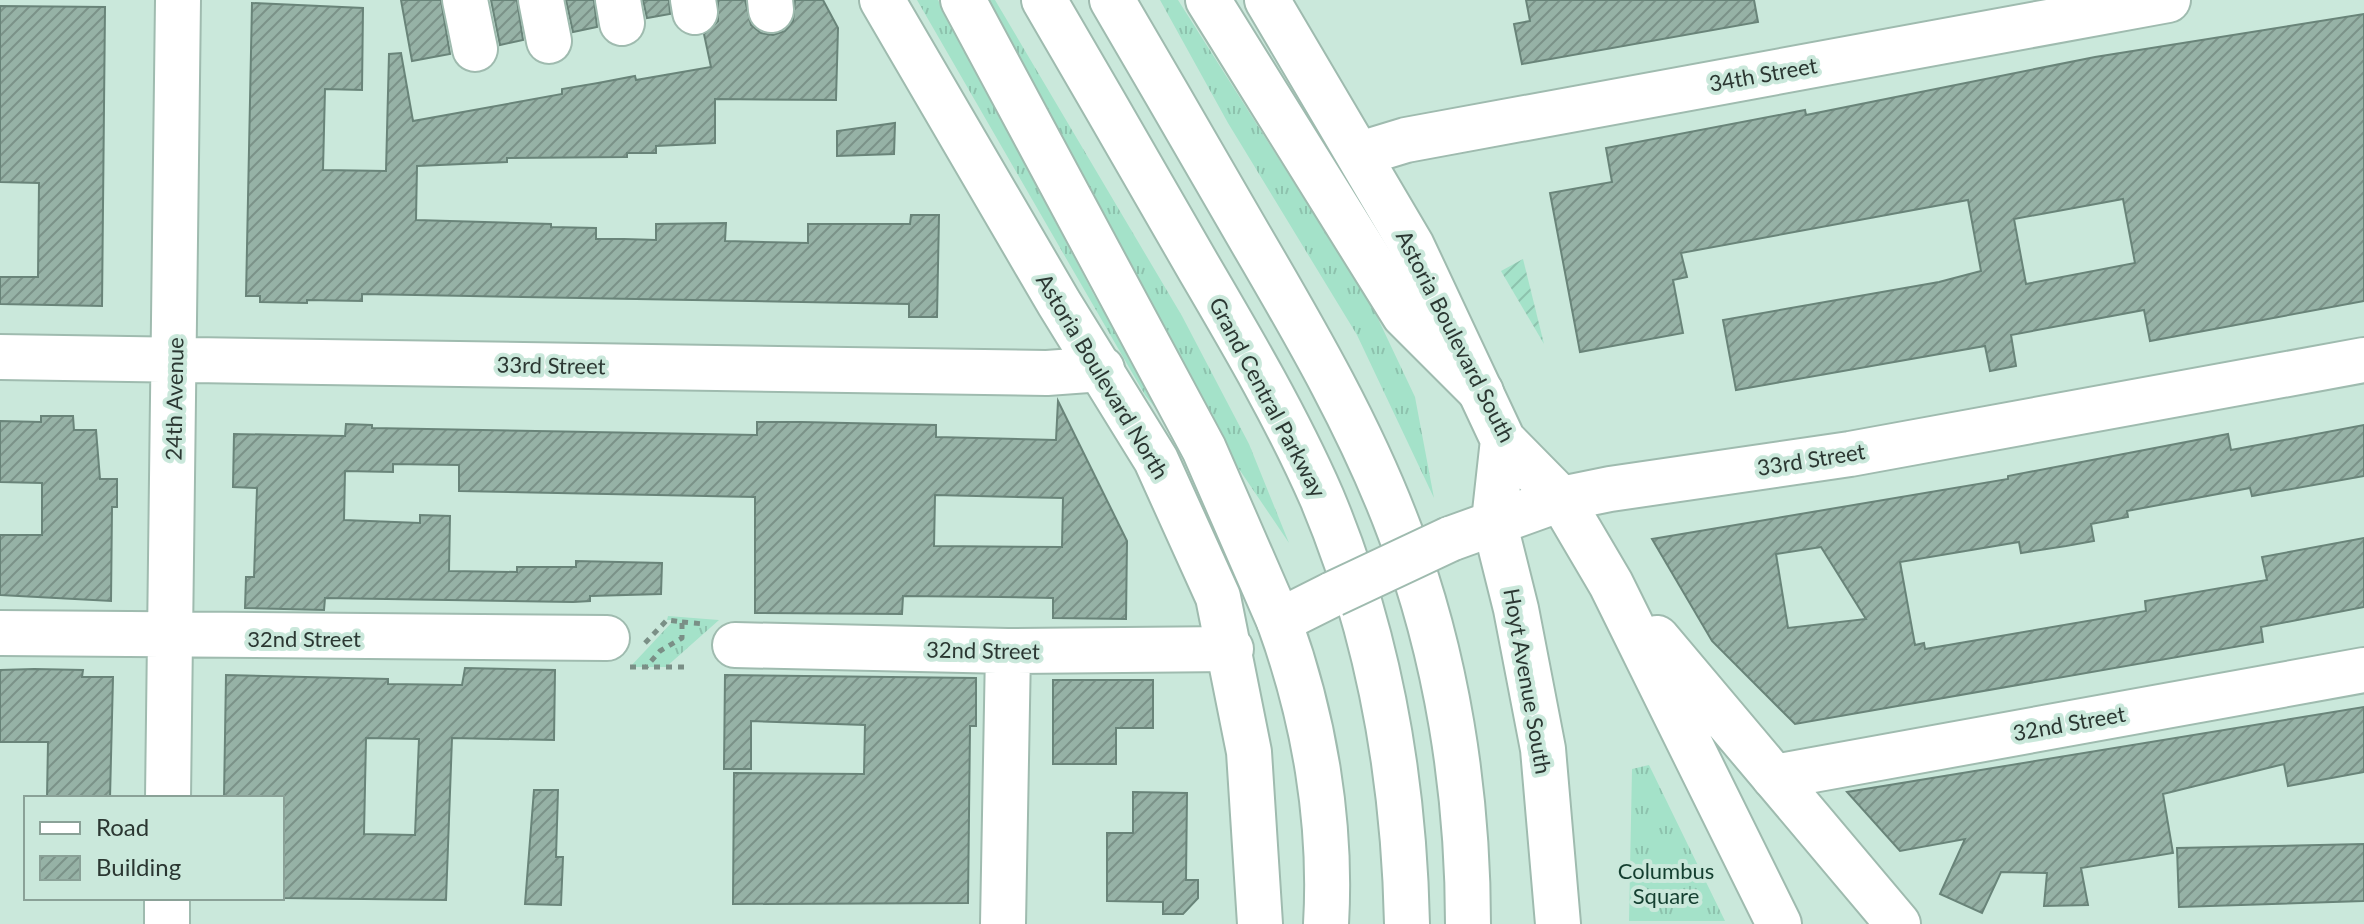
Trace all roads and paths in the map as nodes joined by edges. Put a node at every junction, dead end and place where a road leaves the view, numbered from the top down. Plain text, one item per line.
1 (178, 0) edge
2 (465, 0) edge
3 (882, 0) edge
4 (963, 0) edge
5 (1044, 0) edge
6 (1112, 0) edge
7 (1208, 0) edge
8 (1267, 0) edge
9 (2168, 0) edge
10 (475, 49) dead end
11 (1360, 154) junction
12 (0, 357) edge
13 (174, 359) junction
14 (2364, 360) edge
15 (1102, 369) junction
16 (1481, 392) junction
17 (1503, 440) junction
18 (1561, 499) junction
19 (1494, 521) junction
20 (1611, 584) junction
21 (1279, 621) junction
22 (682, 622) junction
23 (0, 633) edge
24 (719, 635) joint
25 (171, 636) junction
26 (1231, 649) junction
27 (1008, 651) junction
28 (625, 652) joint
29 (687, 667) dead end
30 (2364, 670) edge
31 (1774, 777) junction
32 (168, 796) edge
33 (167, 900) edge
34 (167, 924) edge
35 (1003, 924) edge
36 (1260, 924) edge
37 (1326, 924) edge
38 (1407, 924) edge
39 (1468, 924) edge
40 (1558, 924) edge
41 (1779, 924) edge
42 (1898, 924) edge

1 - 13 main road, 24th Avenue
2 - 10 main road
3 - 15 main road, Astoria Boulevard North
4 - 21 main road
5 - 38 main road, Grand Central Parkway
6 - 39 main road
7 - 16 main road
8 - 11 main road, Astoria Boulevard South
9 - 11 main road, 34th Street
11 - 16 main road, Astoria Boulevard South
12 - 13 main road, 33rd Street
13 - 15 main road, 33rd Street
13 - 25 main road, 24th Avenue
14 - 18 main road, 33rd Street
15 - 26 main road, Astoria Boulevard North
16 - 17 main road, Astoria Boulevard South
17 - 18 main road, Astoria Boulevard South
17 - 19 main road, Hoyt Avenue South
18 - 19 main road, 33rd Street
18 - 20 main road, Astoria Boulevard South
19 - 21 main road, 33rd Street, bridge
19 - 40 main road, Hoyt Avenue South
20 - 31 main road
20 - 41 main road, Astoria Boulevard South
21 - 37 main road
22 - 24 path
22 - 28 path
22 - 29 path
23 - 25 main road, 32nd Street
24 - 27 main road, 32nd Street
25 - 28 main road, 32nd Street
25 - 32 main road, 24th Avenue
26 - 27 main road, 32nd Street
26 - 36 main road, Astoria Boulevard North
27 - 35 main road
30 - 31 main road, 32nd Street
31 - 42 main road
33 - 34 main road

